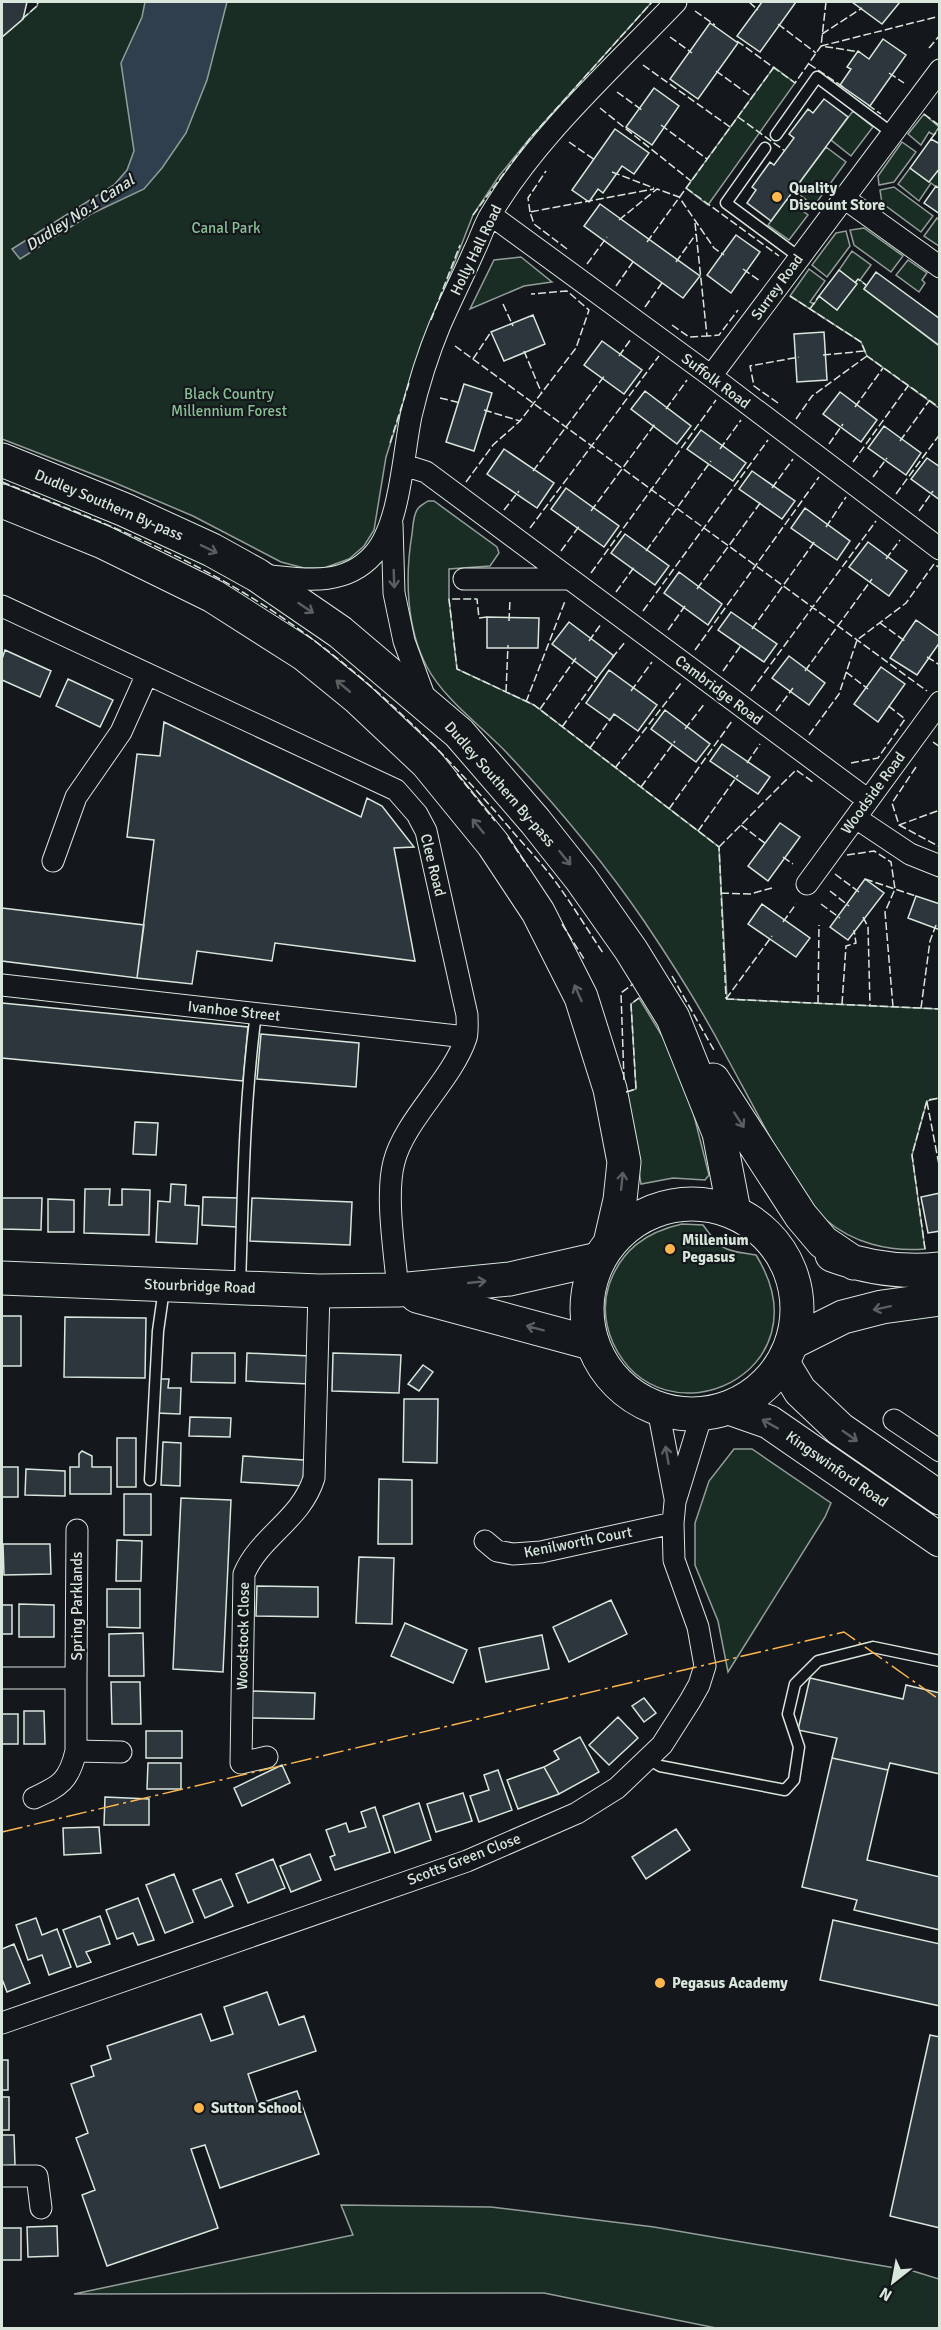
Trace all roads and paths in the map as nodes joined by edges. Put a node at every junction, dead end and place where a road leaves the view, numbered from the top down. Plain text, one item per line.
1 (676, 2) edge
2 (939, 70) edge
3 (892, 133) junction
4 (776, 135) dead end
5 (765, 148) dead end
6 (844, 198) junction
7 (491, 214) junction
8 (799, 258) junction
9 (939, 267) edge
10 (711, 376) junction
11 (2, 460) edge
12 (404, 465) junction
13 (2, 501) edge
14 (392, 520) junction
15 (939, 549) edge
16 (257, 575) junction
17 (464, 579) dead end
18 (570, 579) junction
19 (2, 606) edge
20 (147, 674) junction
21 (939, 702) edge
22 (427, 706) junction
23 (868, 800) junction
24 (856, 818) junction
25 (53, 861) dead end
26 (939, 866) edge
27 (807, 884) dead end
28 (2, 985) edge
29 (256, 1013) junction
30 (674, 1018) junction
31 (466, 1037) junction
32 (748, 1219) junction
33 (605, 1249) junction
34 (854, 1263) junction
35 (939, 1269) edge
36 (2, 1278) edge
37 (165, 1285) junction
38 (240, 1288) junction
39 (398, 1290) junction
40 (319, 1292) junction
41 (939, 1299) edge
42 (591, 1343) junction
43 (788, 1352) junction
44 (658, 1409) junction
45 (716, 1411) junction
46 (894, 1419) dead end
47 (939, 1451) edge
48 (150, 1480) dead end
49 (939, 1498) edge
50 (675, 1502) junction
51 (673, 1523) junction
52 (77, 1530) dead end
53 (939, 1540) edge
54 (485, 1541) dead end
55 (939, 1661) edge
56 (2, 1678) edge
57 (76, 1678) junction
58 (76, 1751) junction
59 (121, 1752) dead end
60 (267, 1757) dead end
61 (648, 1759) junction
62 (34, 1798) dead end
63 (2, 2023) edge
64 (2, 2176) edge
65 (41, 2208) dead end

1 - 7 street, Holly Hall Road
2 - 3 street, Surrey Road
3 - 4 lane
3 - 6 street, Surrey Road
5 - 8 lane
6 - 8 street, Surrey Road
6 - 9 street
7 - 10 street, Suffolk Road
7 - 12 street, Holly Hall Road
8 - 10 street, Surrey Road
10 - 15 street, Suffolk Road
11 -> 16 main road, Dudley Southern By-pass
12 - 14 street, Holly Hall Road
12 - 18 street, Cambridge Road
33 -> 13 main road
14 - 16 street, Holly Hall Road
14 -> 22 street, Holly Hall Road
16 -> 22 main road, Dudley Southern By-pass
17 - 18 street
18 - 23 street, Cambridge Road
19 - 20 street, Clee Road
20 - 25 street
20 - 31 street, Clee Road
21 - 23 street, Woodside Road
22 -> 30 main road, Dudley Southern By-pass
23 - 24 street, Woodside Road
24 - 26 street
24 - 27 street, Woodside Road
28 - 29 street, Ivanhoe Street
29 - 31 street, Ivanhoe Street
29 - 38 lane
30 - 32 main road, Dudley Southern By-pass
30 -> 34 main road
31 - 39 street, Clee Road
32 - 33 main road
32 - 34 main road
32 - 43 main road
39 -> 33 main road, Stourbridge Road
33 - 42 main road
34 - 35 main road
36 - 37 main road, Stourbridge Road
37 - 38 main road, Stourbridge Road
37 - 48 lane
38 - 40 main road, Stourbridge Road
39 - 40 main road, Stourbridge Road
42 -> 39 main road, Stourbridge Road
40 - 60 street, Woodstock Close
41 -> 43 main road
42 - 44 main road
43 - 45 main road
43 -> 49 main road
44 - 45 main road
50 -> 44 street, Scotts Green Close
45 - 50 street, Scotts Green Close
53 -> 45 main road, Kingswinford Road
46 - 47 street
50 - 51 street, Scotts Green Close
51 - 54 street, Kenilworth Court
51 - 61 street, Scotts Green Close
52 - 57 street, Spring Parklands
55 - 61 lane
56 - 57 street, Spring Parklands
57 - 58 street
58 - 59 street
58 - 62 street
61 - 63 street, Scotts Green Close
64 - 65 street

